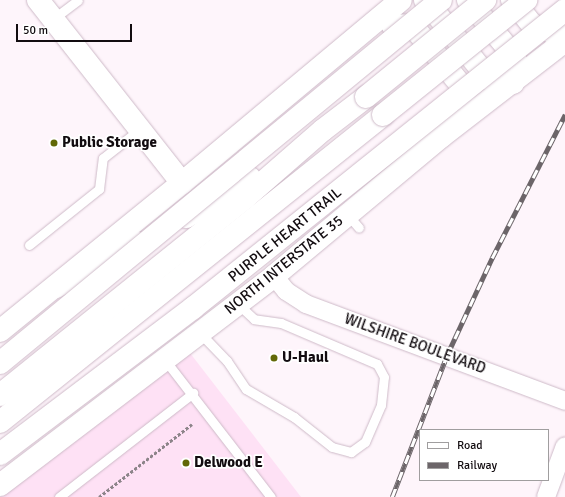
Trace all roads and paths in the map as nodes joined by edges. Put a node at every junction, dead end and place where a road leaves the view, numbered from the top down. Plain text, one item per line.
1 (38, 0) edge
2 (78, 0) edge
3 (401, 0) edge
4 (425, 0) edge
5 (441, 0) edge
6 (468, 0) edge
7 (485, 0) edge
8 (512, 0) edge
9 (526, 0) edge
10 (565, 10) edge
11 (53, 19) junction
12 (565, 31) edge
13 (359, 34) junction
14 (565, 41) edge
15 (513, 83) junction
16 (140, 129) junction
17 (323, 130) junction
18 (442, 136) junction
19 (182, 183) junction
20 (29, 246) dead end
21 (274, 276) junction
22 (56, 287) junction
23 (237, 303) junction
24 (0, 331) edge
25 (200, 333) junction
26 (165, 360) junction
27 (0, 362) edge
28 (193, 393) junction
29 (0, 395) edge
30 (565, 401) edge
31 (0, 422) edge
32 (192, 424) dead end
33 (565, 446) edge
34 (0, 454) edge
35 (0, 484) edge
36 (59, 497) edge
37 (99, 497) edge
38 (271, 497) edge
39 (546, 497) edge

1 - 11 main road
2 - 11 lane
3 - 13 main road
4 - 15 main road
5 - 27 main road, bridge
6 - 15 main road
7 - 17 main road, bridge
8 - 12 main road
9 - 31 main road, bridge
10 - 34 main road, PURPLE HEART TRAIL, bridge
11 - 16 main road
13 - 18 main road
13 - 19 main road
14 - 15 main road, NORTH INTERSTATE 35
15 - 18 main road, NORTH INTERSTATE 35
16 - 19 main road
16 - 20 lane
17 - 22 main road
17 - 29 main road
18 - 21 main road, NORTH INTERSTATE 35
19 - 22 main road
21 - 23 main road, NORTH INTERSTATE 35
21 - 30 street, WILSHIRE BOULEVARD
22 - 24 main road
23 - 25 main road, NORTH INTERSTATE 35
23 - 25 lane
25 - 26 main road, NORTH INTERSTATE 35
26 - 28 lane
26 - 35 main road, NORTH INTERSTATE 35
28 - 36 lane
28 - 38 lane
32 - 37 path
33 - 39 street

